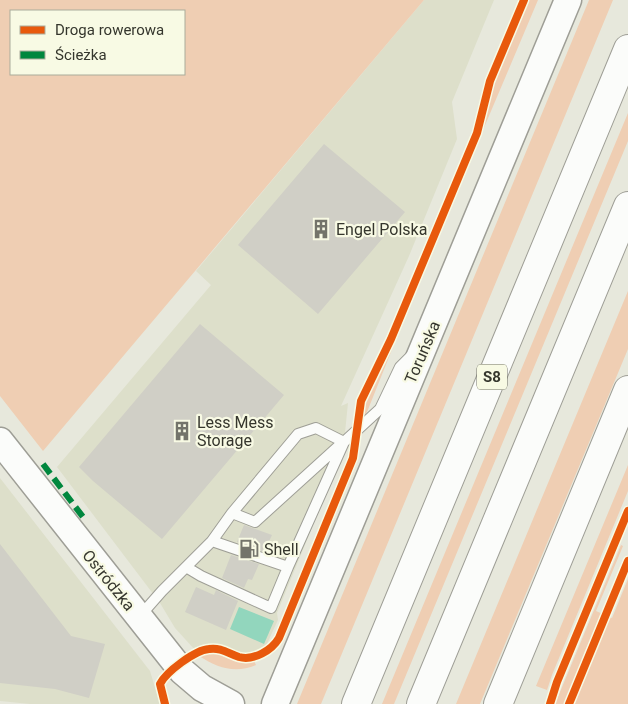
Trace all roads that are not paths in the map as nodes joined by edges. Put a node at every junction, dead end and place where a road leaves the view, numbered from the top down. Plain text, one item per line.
1 (568, 0) edge
2 (628, 49) edge
3 (628, 206) edge
4 (427, 342) junction
5 (628, 390) edge
6 (0, 441) edge
7 (344, 442) junction
8 (232, 513) junction
9 (212, 542) junction
10 (186, 567) junction
11 (288, 567) junction
12 (139, 618) junction
13 (231, 704) edge
14 (275, 704) edge
15 (356, 704) edge
16 (421, 704) edge
17 (498, 704) edge

1 - 4 street, Toruńska
2 - 15 highway, S8
3 - 16 highway
4 - 7 lane
4 - 14 street, Toruńska
5 - 17 highway
6 - 12 street, Ostródzka
7 - 8 lane
7 - 8 lane
7 - 11 lane
8 - 9 lane
9 - 10 lane
9 - 11 lane
10 - 11 lane
10 - 12 lane
12 - 13 street, Ostródzka

